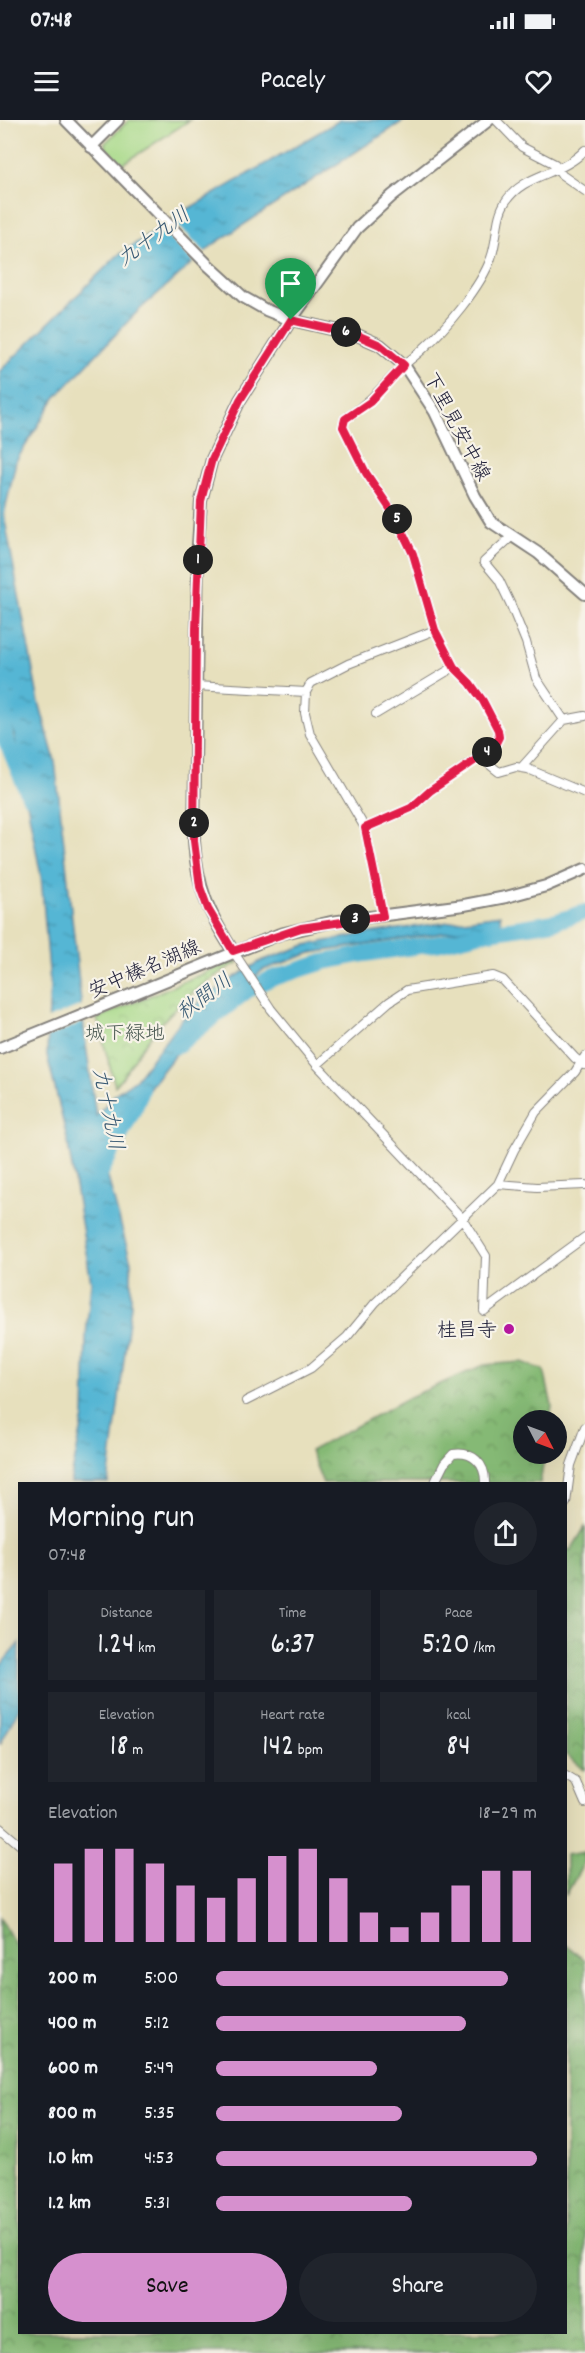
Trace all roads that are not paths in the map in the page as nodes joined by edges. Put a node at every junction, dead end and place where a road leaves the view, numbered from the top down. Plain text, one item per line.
1 (66, 120) edge
2 (118, 120) edge
3 (489, 120) edge
4 (496, 120) edge
5 (90, 147) junction
6 (585, 150) edge
7 (559, 169) junction
8 (585, 191) edge
9 (291, 320) junction
10 (404, 365) junction
11 (511, 537) junction
12 (585, 594) edge
13 (435, 630) junction
14 (454, 667) junction
15 (195, 687) junction
16 (306, 692) junction
17 (376, 714) dead end
18 (585, 716) edge
19 (564, 720) junction
20 (480, 757) junction
21 (521, 768) junction
22 (585, 793) edge
23 (365, 828) junction
24 (585, 869) edge
25 (383, 916) junction
26 (233, 951) junction
27 (0, 1048) edge
28 (584, 1062) edge
29 (317, 1065) junction
30 (498, 1184) junction
31 (585, 1185) edge
32 (462, 1218) junction
33 (585, 1237) edge
34 (246, 1401) dead end
35 (585, 1427) edge
36 (435, 1482) edge
37 (485, 1482) edge
38 (567, 1495) edge
39 (567, 1777) edge
40 (585, 1803) edge
41 (0, 1828) edge
42 (18, 1843) edge

1 - 5 main road, 下里見安中線
2 - 5 main road
3 - 9 main road
4 - 7 street
5 - 9 main road, 下里見安中線
6 - 7 street
7 - 8 street
7 - 10 street
9 - 10 main road, 下里見安中線
9 - 15 main road
10 - 11 main road, 下里見安中線
10 - 13 street
11 - 12 main road, 下里見安中線
11 - 19 street
13 - 14 street
13 - 16 street
14 - 17 street
14 - 20 street
15 - 16 street
15 - 26 main road
16 - 23 street
18 - 19 street
19 - 21 street
20 - 21 street
20 - 23 street
21 - 22 street
23 - 25 street
24 - 25 main road, 安中榛名湖線
25 - 26 main road, 安中榛名湖線
26 - 27 main road, 安中榛名湖線
26 - 29 street
28 - 29 street
28 - 30 street
29 - 32 street
30 - 31 street
30 - 32 street
32 - 33 street
32 - 34 street
35 - 38 street
36 - 37 street
39 - 40 street
41 - 42 street

